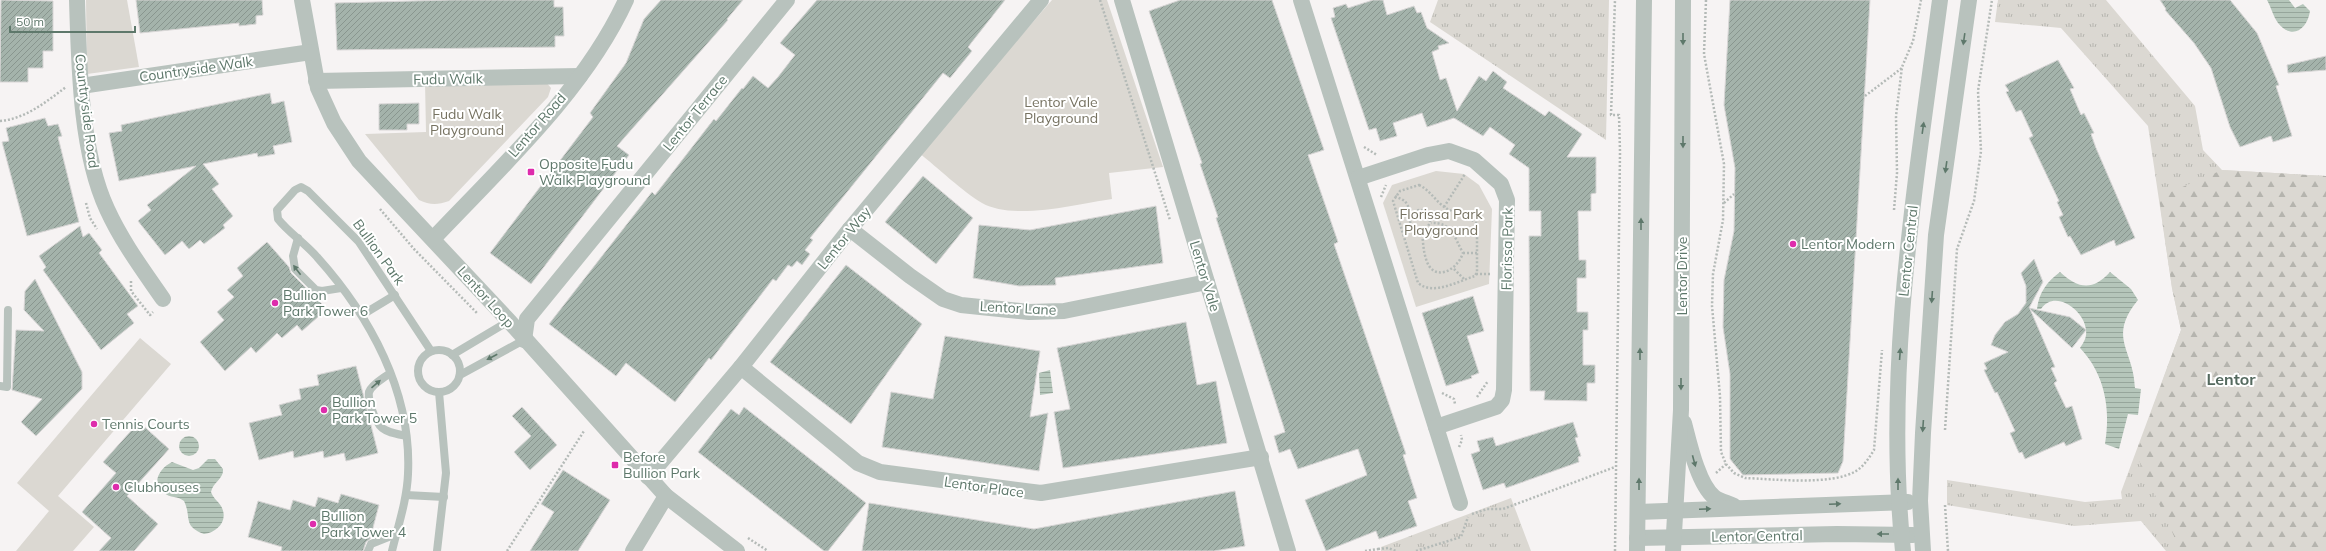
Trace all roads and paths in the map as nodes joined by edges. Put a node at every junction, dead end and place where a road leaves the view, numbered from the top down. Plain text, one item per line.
1 (77, 0) edge
2 (302, 0) edge
3 (626, 0) edge
4 (787, 0) edge
5 (1041, 0) edge
6 (1100, 0) edge
7 (1122, 0) edge
8 (1301, 0) edge
9 (1615, 0) edge
10 (1644, 0) edge
11 (1683, 0) edge
12 (1706, 0) edge
13 (1921, 0) edge
14 (1940, 0) edge
15 (1969, 0) edge
16 (1992, 0) edge
17 (311, 52) junction
18 (1902, 67) junction
19 (580, 76) junction
20 (316, 81) junction
21 (81, 82) junction
22 (1864, 96) dead end
23 (0, 121) edge
24 (1467, 170) dead end
25 (1358, 178) junction
26 (1734, 194) dead end
27 (1395, 196) junction
28 (1723, 203) junction
29 (1444, 207) junction
30 (1894, 212) dead end
31 (1412, 213) junction
32 (1430, 223) junction
33 (1172, 228) dead end
34 (850, 229) junction
35 (1422, 231) junction
36 (298, 238) junction
37 (433, 239) junction
38 (1463, 253) junction
39 (1477, 253) junction
40 (1454, 269) junction
41 (1476, 274) junction
42 (1494, 274) dead end
43 (1464, 280) junction
44 (1207, 282) junction
45 (341, 288) junction
46 (395, 295) junction
47 (163, 299) dead end
48 (8, 310) dead end
49 (362, 315) junction
50 (527, 319) junction
51 (509, 322) junction
52 (524, 340) junction
53 (1883, 343) dead end
54 (432, 351) junction
55 (452, 355) junction
56 (741, 367) junction
57 (390, 373) junction
58 (460, 375) junction
59 (1489, 380) dead end
60 (0, 386) edge
61 (439, 392) junction
62 (1476, 398) dead end
63 (1454, 399) dead end
64 (1460, 402) dead end
65 (1681, 410) junction
66 (1436, 427) junction
67 (1945, 430) dead end
68 (584, 431) dead end
69 (406, 436) junction
70 (1261, 457) junction
71 (1615, 468) junction
72 (648, 477) junction
73 (406, 495) junction
74 (666, 496) junction
75 (444, 497) junction
76 (1920, 501) junction
77 (1460, 503) dead end
78 (1898, 503) junction
79 (1945, 504) dead end
80 (1738, 508) junction
81 (1674, 510) junction
82 (1638, 512) junction
83 (396, 534) junction
84 (1902, 534) junction
85 (1922, 535) junction
86 (1673, 544) edge
87 (1637, 545) edge
88 (1378, 550) edge
89 (368, 551) edge
90 (392, 551) edge
91 (437, 551) edge
92 (507, 551) edge
93 (633, 551) edge
94 (737, 551) edge
95 (1288, 551) edge
96 (1365, 551) edge
97 (1396, 551) edge
98 (1416, 551) edge
99 (1615, 551) edge
100 (1903, 551) edge
101 (1923, 551) edge
102 (1948, 551) edge

1 - 21 street, Countryside Road
2 - 17 street, Lentor Loop
3 - 19 street, Lentor Road
4 - 50 street, Lentor Terrace
5 - 34 street, Lentor Way
6 - 33 path
7 - 44 street, Lentor Vale
8 - 25 street
9 - 71 path
82 -> 10 street
11 -> 65 street, Lentor Drive
12 - 28 path
13 - 18 path
78 -> 14 street, Lentor Central
15 -> 76 street, Lentor Central
16 - 67 path
17 - 20 street, Lentor Loop
17 - 21 street, Countryside Walk
18 - 22 path
18 - 30 path
19 - 20 street, Fudu Walk
19 - 37 street, Lentor Road
20 - 37 street, Lentor Loop
21 - 23 path
21 - 47 street, Countryside Road
24 - 29 path
25 - 66 street
25 - 66 street, Florissa Park
26 - 28 path
27 - 29 path
27 - 31 path
27 - 43 path
28 - 53 path
29 - 39 path
31 - 32 path
31 - 35 path
32 - 35 path
32 - 38 path
34 - 44 street, Lentor Lane
34 - 56 street, Lentor Way
35 - 40 path
36 - 45 lane, Bullion Park
45 -> 36 lane
36 - 46 lane, Bullion Park
37 - 51 street, Lentor Loop
38 - 39 path
38 - 40 path
39 - 41 path
40 - 43 path
41 - 42 path
41 - 43 path
44 - 70 street, Lentor Vale
45 - 49 lane, Bullion Park
46 - 49 lane
46 - 54 lane, Bullion Park
48 - 60 lane
49 - 57 lane, Bullion Park
50 - 51 street
50 - 52 street
51 - 52 street, Lentor Loop
51 - 55 lane
52 -> 58 lane
52 - 72 street, Lentor Loop
54 - 55 lane
54 - 61 lane
55 - 58 lane
56 - 70 street, Lentor Place
56 - 72 street, Lentor Way
57 - 69 lane, Bullion Park
69 -> 57 lane
58 - 61 lane
59 - 62 path
61 - 75 lane
63 - 64 path
65 -> 80 street
65 - 81 street, Lentor Drive
66 - 77 street
68 - 92 path
69 - 73 lane, Bullion Park
70 - 95 street, Lentor Vale
71 - 98 path
71 - 99 path
72 - 74 street, Lentor Loop
73 - 75 lane
73 - 83 lane, Bullion Park
74 - 93 street
74 - 94 street, Lentor Loop
75 - 91 lane
76 - 78 street, Lentor Central
76 - 85 street, Lentor Central
80 -> 78 street, Lentor Central
78 - 84 street, Lentor Central
79 - 102 path
81 -> 80 street, Lentor Central
81 - 82 street, Lentor Central
81 - 86 street, Lentor Drive
82 - 87 street
83 - 89 lane
83 - 90 lane, Bullion Park
84 - 85 street, Lentor Central
84 -> 86 street, Lentor Central
84 - 100 street, Lentor Central
85 - 101 street, Lentor Central
86 - 87 street, Lentor Central
88 - 96 path
88 - 97 path

